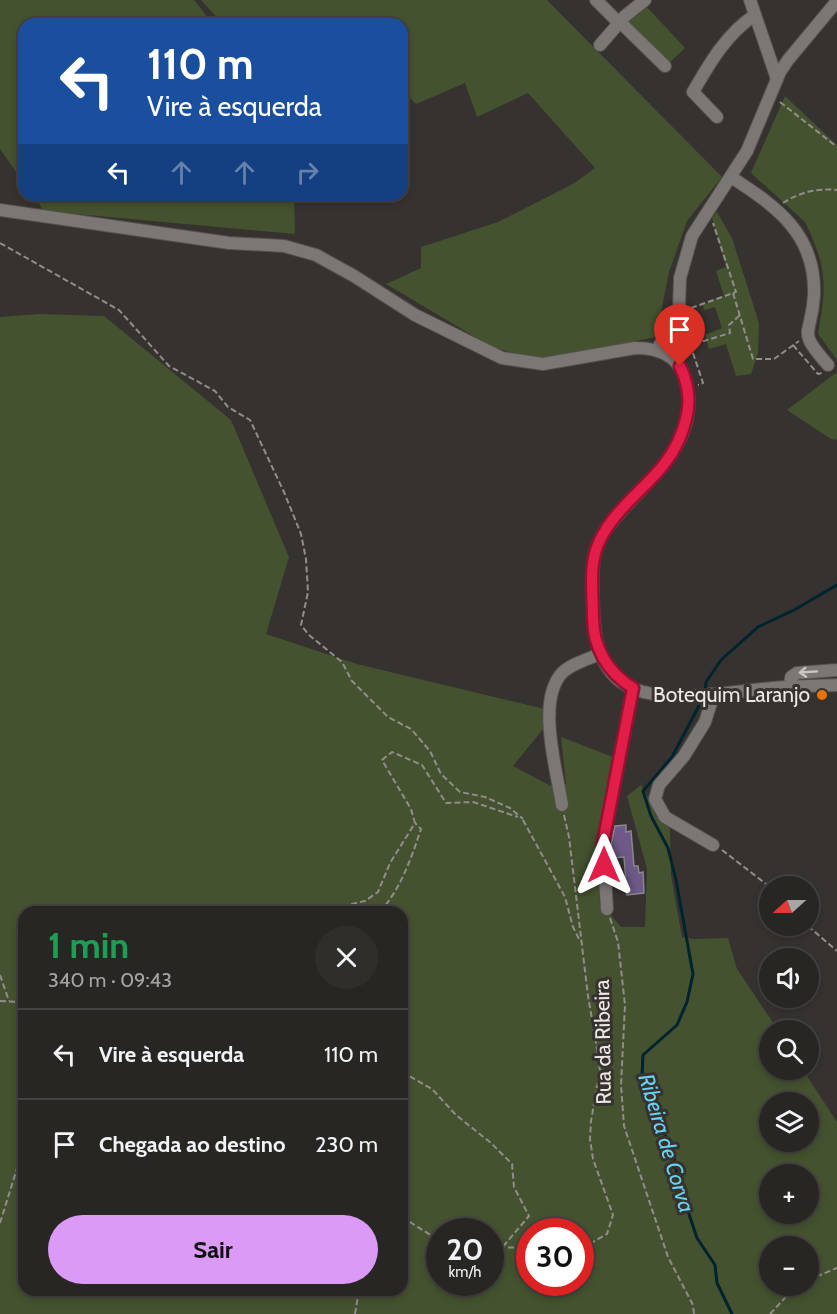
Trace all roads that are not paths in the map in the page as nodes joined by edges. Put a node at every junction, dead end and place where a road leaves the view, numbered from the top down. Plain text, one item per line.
1 (597, 0) edge
2 (645, 0) edge
3 (750, 0) edge
4 (837, 1) edge
5 (755, 15) junction
6 (619, 22) junction
7 (600, 45) dead end
8 (665, 66) dead end
9 (777, 79) junction
10 (717, 117) dead end
11 (731, 177) junction
12 (0, 210) edge
13 (679, 309) junction
14 (657, 350) junction
15 (676, 361) junction
16 (828, 365) dead end
17 (600, 654) junction
18 (837, 670) edge
19 (837, 686) edge
20 (790, 687) junction
21 (633, 688) junction
22 (711, 694) junction
23 (562, 805) road end
24 (713, 844) road end
25 (607, 909) road end

1 - 6 street
2 - 6 street
3 - 5 street
4 - 9 street
5 - 9 street
5 - 10 street
6 - 7 street
6 - 8 street
9 - 11 street
11 - 13 street
11 - 16 street
12 - 14 street
13 - 14 street
13 - 15 street
14 - 15 street
15 - 17 street
17 - 21 street
17 - 23 street
18 -> 20 street
19 - 20 street
20 - 22 street
21 - 22 street
21 - 25 street
22 - 24 street

